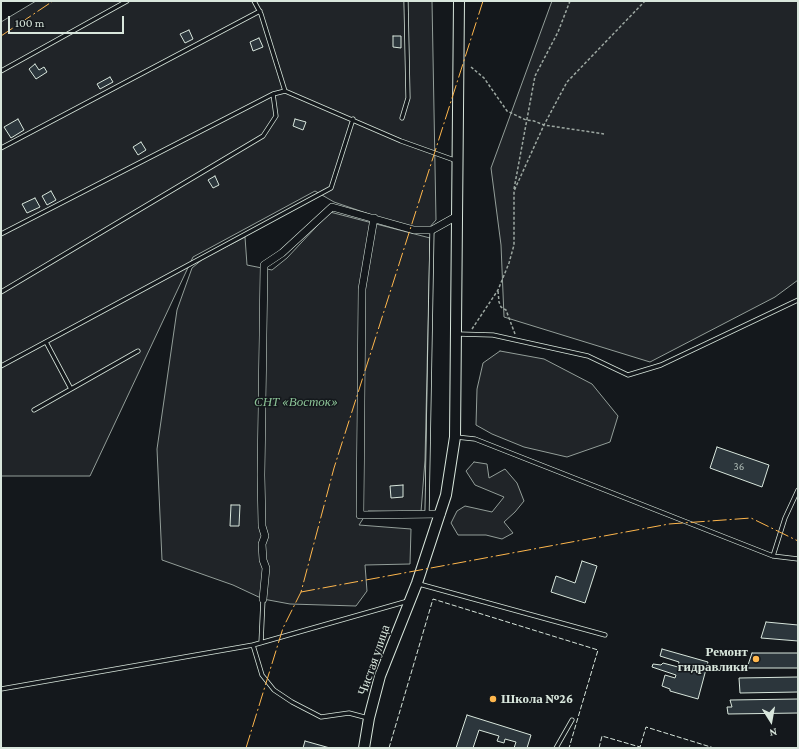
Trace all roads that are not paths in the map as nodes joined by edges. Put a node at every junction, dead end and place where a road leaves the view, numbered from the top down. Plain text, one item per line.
1 (127, 1) edge
2 (254, 1) edge
3 (406, 1) edge
4 (459, 1) edge
5 (260, 11) junction
6 (1, 71) edge
7 (285, 91) junction
8 (273, 94) junction
9 (402, 118) dead end
10 (353, 119) junction
11 (1, 148) edge
12 (458, 161) junction
13 (457, 216) junction
14 (374, 218) junction
15 (432, 230) junction
16 (1, 234) edge
17 (1, 292) edge
18 (798, 300) edge
19 (456, 334) junction
20 (46, 342) junction
21 (138, 351) dead end
22 (1, 366) edge
23 (71, 389) junction
24 (34, 410) dead end
25 (455, 437) junction
26 (798, 490) edge
27 (427, 514) junction
28 (441, 514) junction
29 (773, 556) junction
30 (798, 559) edge
31 (417, 583) junction
32 (263, 599) joint
33 (409, 601) junction
34 (604, 635) dead end
35 (261, 643) junction
36 (253, 645) junction
37 (1, 689) edge
38 (369, 718) junction
39 (572, 720) dead end
40 (364, 748) edge
41 (556, 748) edge

1 - 6 lane
2 - 5 lane
3 - 9 lane
4 - 12 main road, Чистая улица
5 - 7 lane
5 - 11 lane
7 - 8 lane
7 - 10 lane
8 - 16 lane
8 - 17 lane
10 - 12 lane
10 - 20 lane
12 - 13 main road, Чистая улица
13 - 15 street
13 - 19 main road, Чистая улица
14 - 15 street
14 - 27 street
14 - 32 street
15 - 27 lane
18 - 19 lane
19 - 25 main road, Чистая улица
20 - 22 lane
20 - 23 lane
21 - 23 lane
23 - 24 lane
25 - 28 main road, Чистая улица
25 - 29 lane
26 - 29 lane
27 - 28 street
28 - 31 main road, Чистая улица
29 - 30 lane
31 - 33 main road, Чистая улица
31 - 34 lane
32 - 35 lane
33 - 35 lane
33 - 38 main road, Чистая улица
35 - 36 lane
36 - 37 lane
36 - 38 lane
38 - 40 main road, Чистая улица
39 - 41 lane

